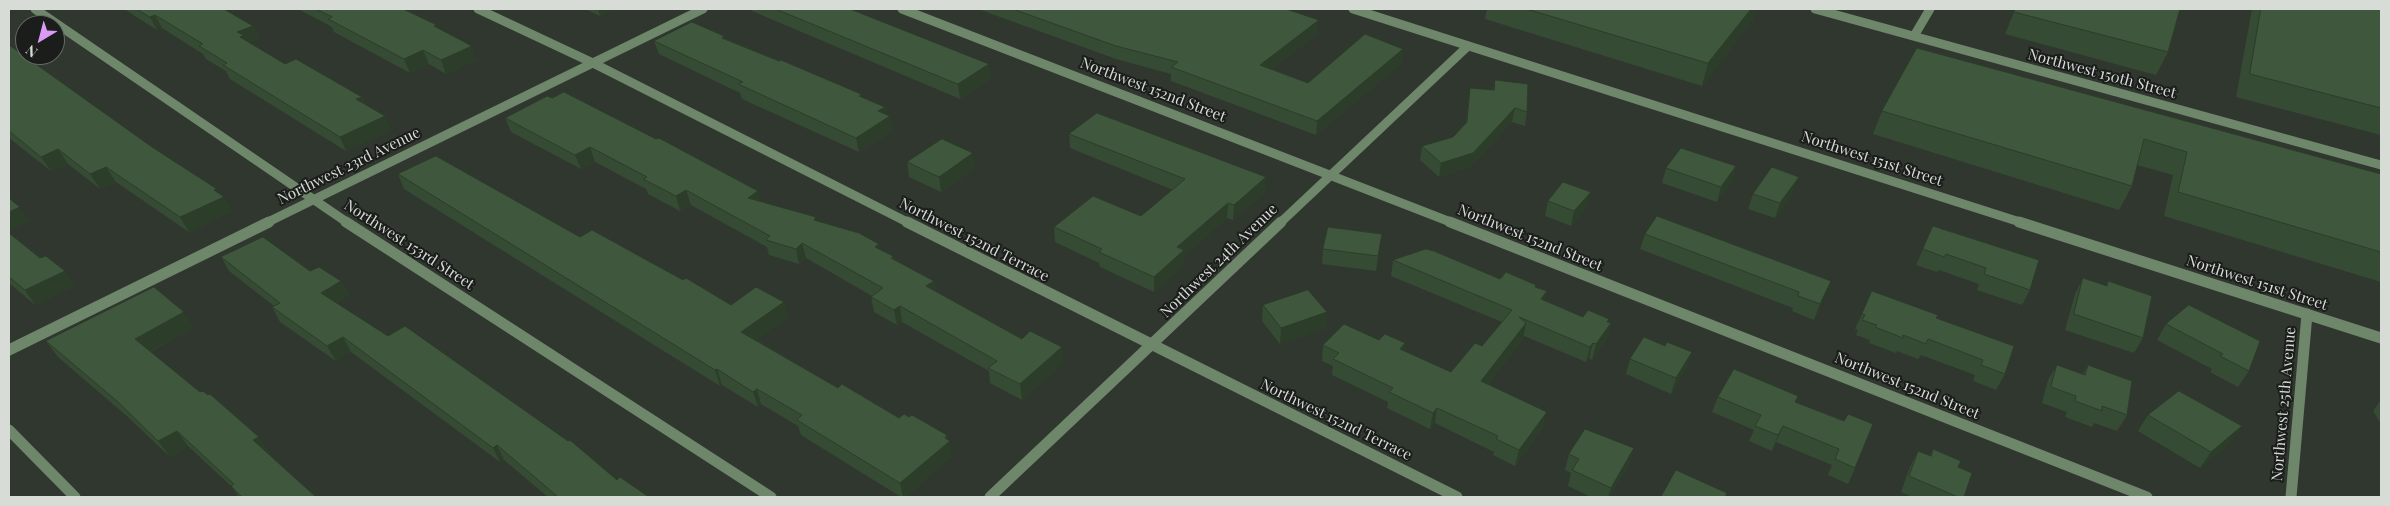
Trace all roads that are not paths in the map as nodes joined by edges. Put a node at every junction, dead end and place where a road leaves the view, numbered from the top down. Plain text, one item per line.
1 (35, 9) edge
2 (478, 9) edge
3 (703, 9) edge
4 (902, 9) edge
5 (1353, 9) edge
6 (1815, 9) edge
7 (1930, 9) edge
8 (1914, 36) junction
9 (1468, 46) junction
10 (593, 63) junction
11 (2381, 165) edge
12 (1330, 175) junction
13 (313, 201) junction
14 (2307, 314) junction
15 (2381, 338) edge
16 (1151, 346) junction
17 (9, 350) edge
18 (9, 430) edge
19 (75, 497) edge
20 (771, 497) edge
21 (990, 497) edge
22 (1457, 497) edge
23 (2146, 497) edge
24 (2291, 497) edge

1 - 13 street, Northwest 153rd Street
2 - 10 street, Northwest 152nd Terrace
3 - 10 street, Northwest 23rd Avenue
4 - 12 street, Northwest 152nd Street
5 - 9 street, Northwest 151st Street
6 - 8 street, Northwest 150th Street
7 - 8 street
8 - 11 street, Northwest 150th Street
9 - 12 street, Northwest 24th Avenue
9 - 14 street, Northwest 151st Street
10 - 13 street, Northwest 23rd Avenue
10 - 16 street, Northwest 152nd Terrace
12 - 16 street, Northwest 24th Avenue
12 - 23 street, Northwest 152nd Street
13 - 17 street, Northwest 23rd Avenue
13 - 20 street, Northwest 153rd Street
14 - 15 street, Northwest 151st Street
14 - 24 street, Northwest 25th Avenue
16 - 21 street, Northwest 24th Avenue
16 - 22 street, Northwest 152nd Terrace
18 - 19 street

